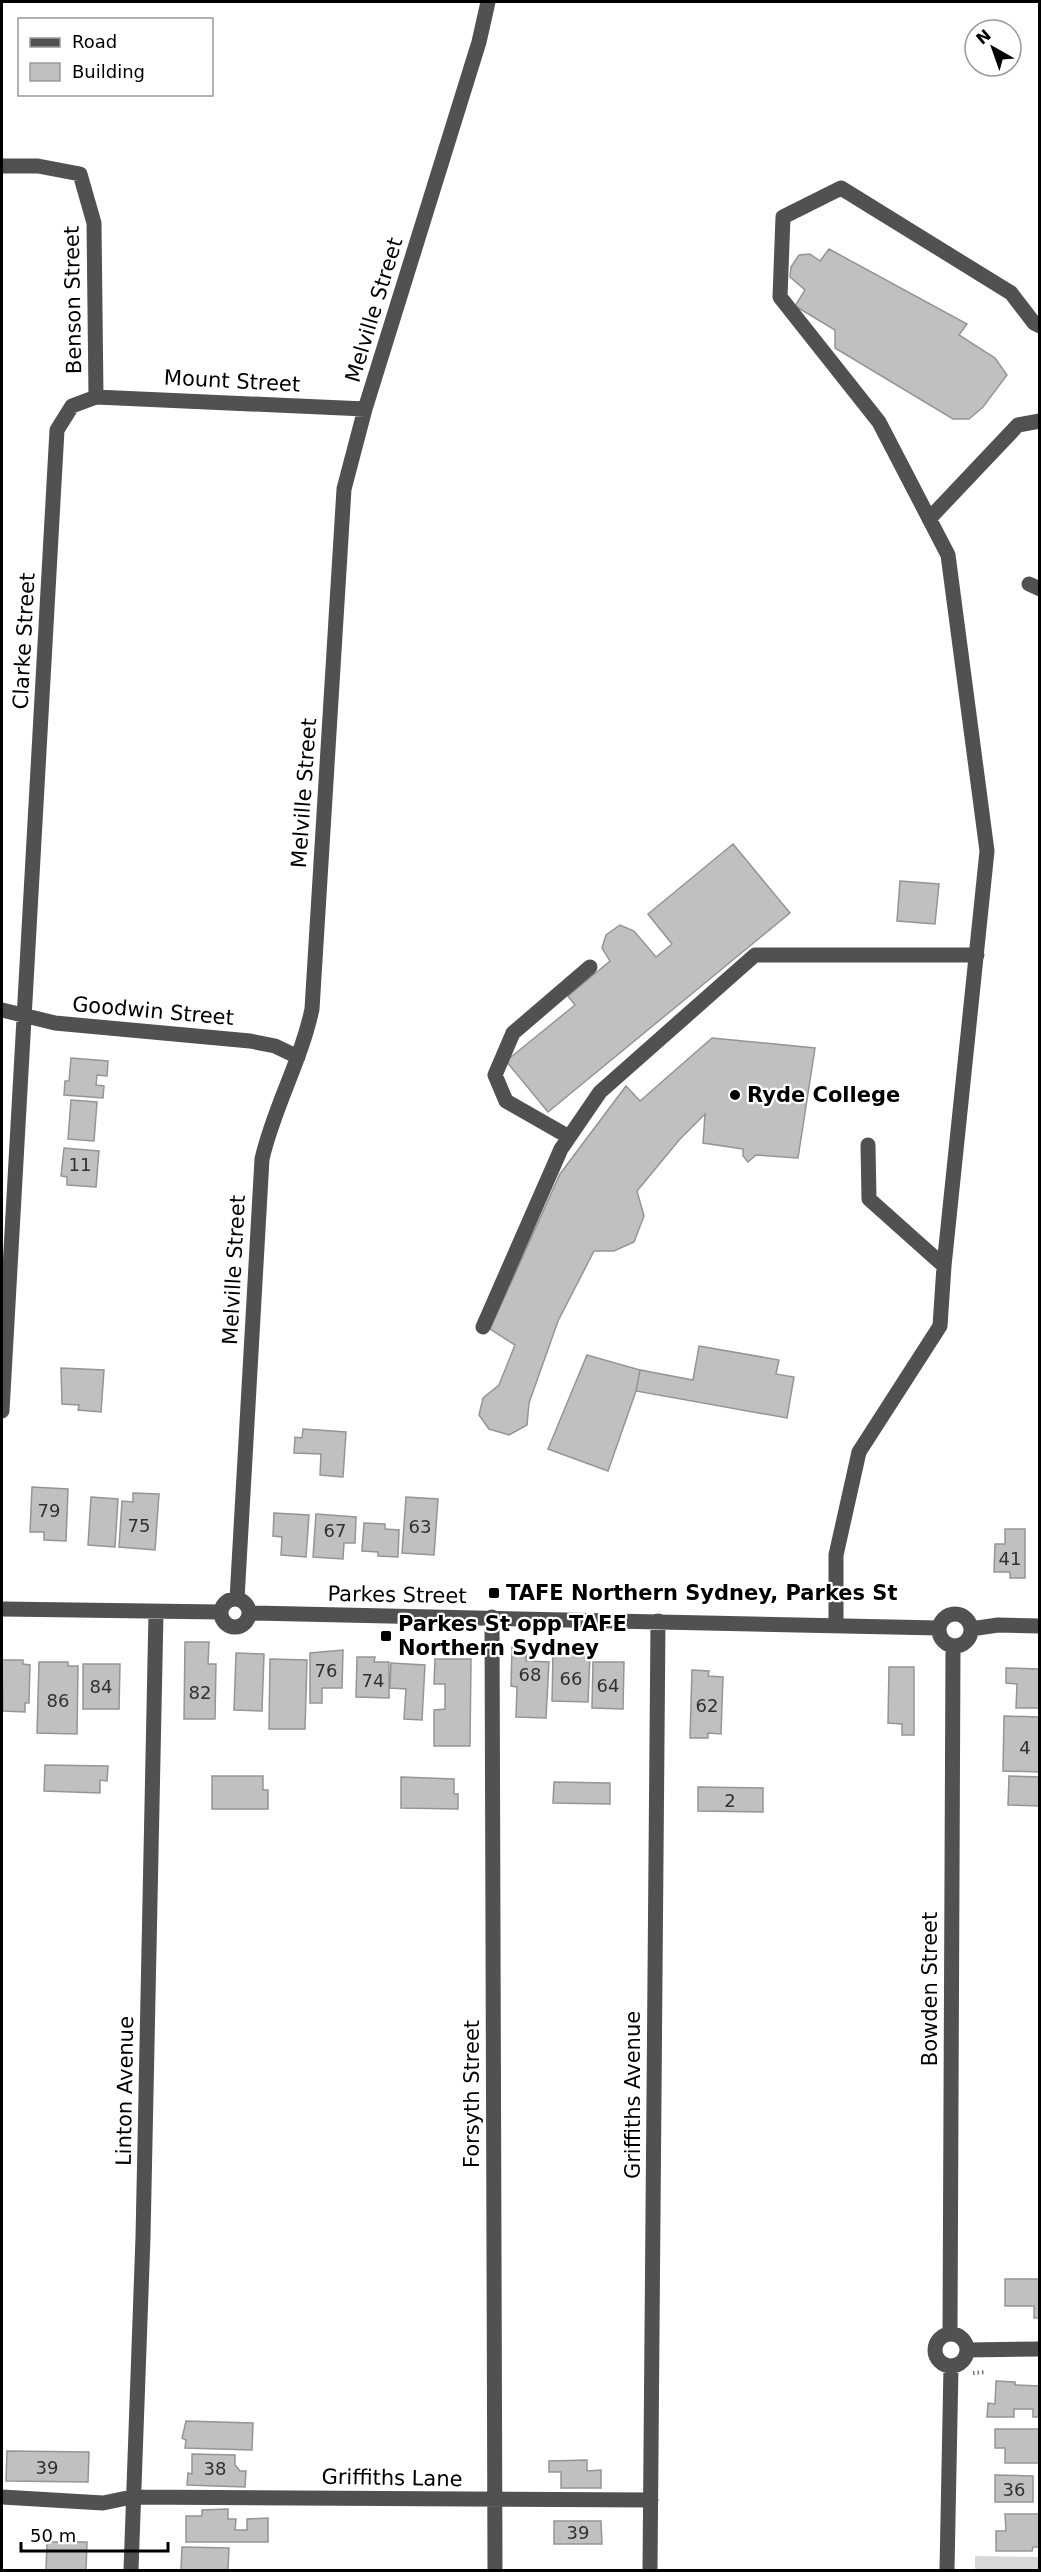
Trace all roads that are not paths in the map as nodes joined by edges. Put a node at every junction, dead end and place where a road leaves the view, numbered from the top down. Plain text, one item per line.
1 (488, 2) edge
2 (2, 166) edge
3 (1040, 326) edge
4 (96, 398) junction
5 (365, 409) junction
6 (1040, 421) edge
7 (929, 519) junction
8 (977, 955) junction
9 (590, 968) dead end
10 (2, 1010) edge
11 (24, 1015) junction
12 (298, 1057) junction
13 (569, 1137) junction
14 (868, 1145) dead end
15 (944, 1266) junction
16 (483, 1327) dead end
17 (2, 1411) edge
18 (237, 1599) junction
19 (2, 1609) edge
20 (220, 1612) junction
21 (156, 1613) junction
22 (249, 1613) junction
23 (492, 1617) junction
24 (658, 1621) junction
25 (836, 1625) junction
26 (1040, 1626) edge
27 (939, 1628) junction
28 (971, 1629) junction
29 (953, 1646) junction
30 (950, 2333) junction
31 (1040, 2349) edge
32 (967, 2350) junction
33 (951, 2366) junction
34 (2, 2497) edge
35 (132, 2497) junction
36 (651, 2500) junction
37 (494, 2501) junction
38 (131, 2571) edge
39 (495, 2571) edge
40 (650, 2571) edge
41 (947, 2571) edge

1 - 5 street, Melville Street
2 - 4 street, Benson Street
3 - 7 street
4 - 5 street, Mount Street
4 - 11 street, Clarke Street
5 - 12 street, Melville Street
6 - 7 street
7 - 8 street
8 - 13 street
8 - 15 street
9 - 13 street
10 - 11 street, Goodwin Street
11 - 12 street, Goodwin Street
11 - 17 street, Clarke Street
12 - 18 street, Melville Street
13 - 16 street
14 - 15 street
15 - 25 street
18 - 20 street
18 - 22 street
19 - 21 street
20 - 21 street
20 - 22 street
21 - 35 street, Linton Avenue
22 - 23 street, Parkes Street
23 - 24 street, Parkes Street
23 - 37 street, Forsyth Street
24 - 25 street, Parkes Street
24 - 36 street, Griffiths Avenue
25 - 27 street, Parkes Street
26 - 28 street
27 - 28 street
27 - 29 street
28 - 29 street
29 - 30 street, Bowden Street
30 - 32 street
30 - 33 street
31 - 32 street
32 - 33 street
33 - 41 street
34 - 35 street, Griffiths Lane
35 - 37 street, Griffiths Lane
35 - 38 street, Linton Avenue
36 - 37 street, Griffiths Lane
36 - 40 street, Griffiths Avenue
37 - 39 street, Forsyth Street

